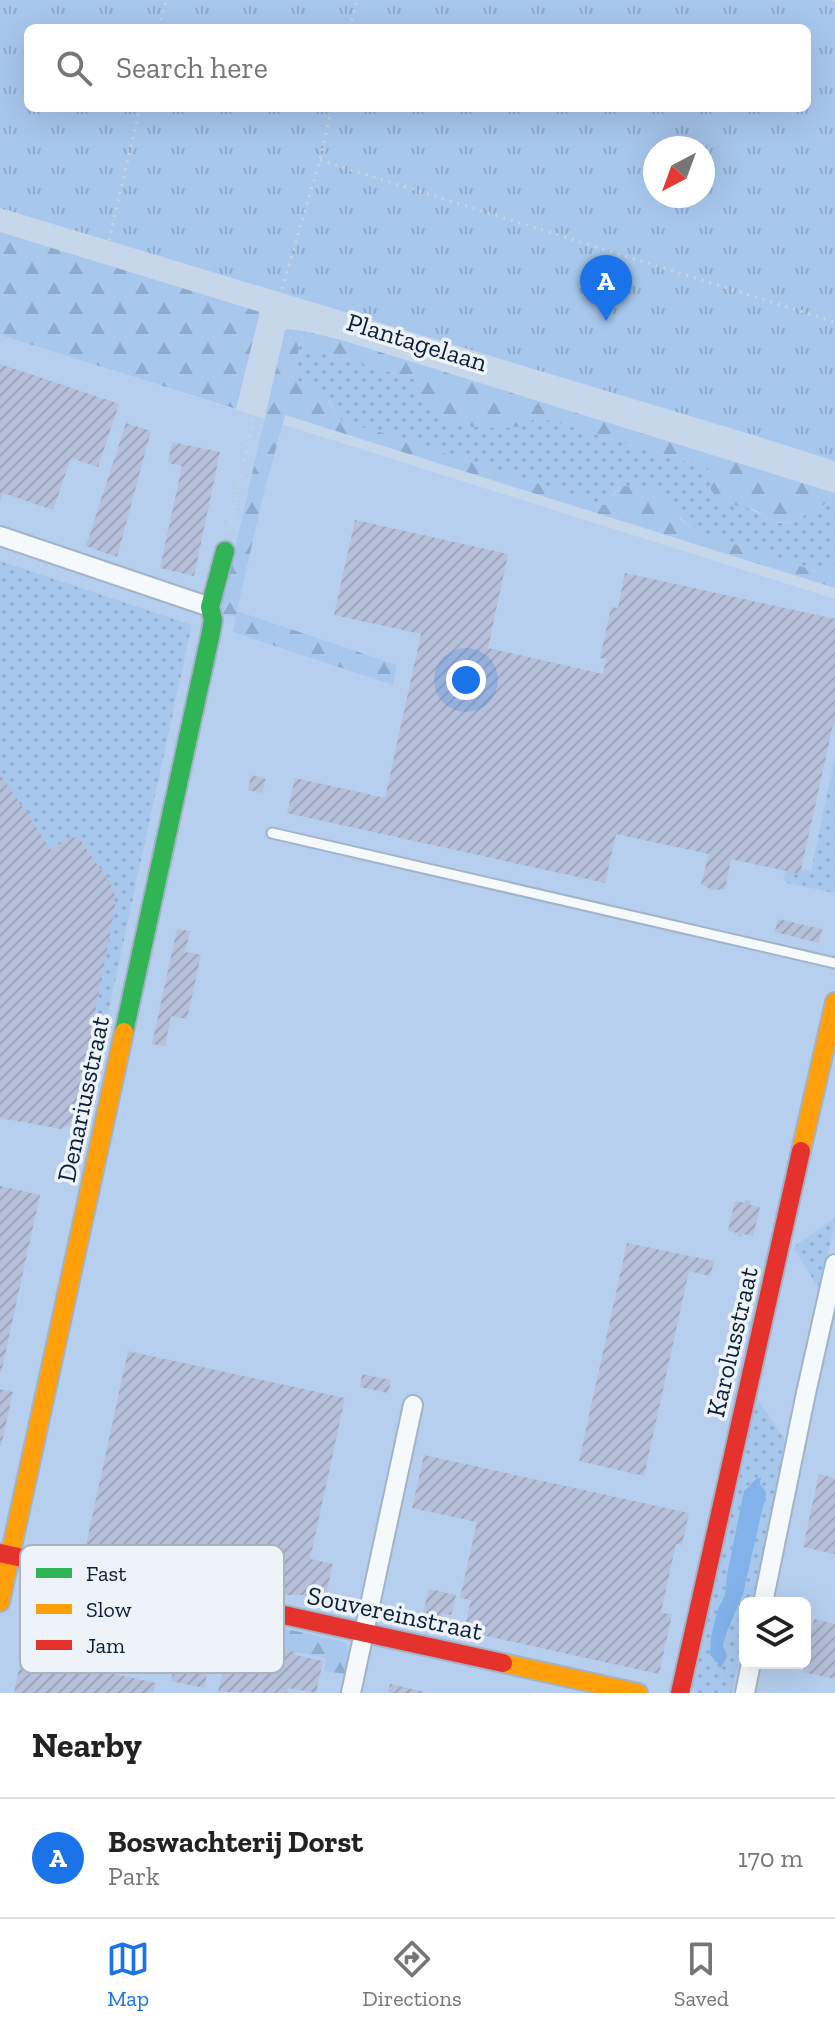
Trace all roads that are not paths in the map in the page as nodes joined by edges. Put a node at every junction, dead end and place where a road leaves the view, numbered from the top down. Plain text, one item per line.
1 (0, 536) edge
2 (225, 551) road end
3 (210, 607) junction
4 (272, 833) dead end
5 (835, 963) edge
6 (835, 1002) edge
7 (835, 1264) edge
8 (413, 1405) dead end
9 (5, 1554) edge
10 (764, 1597) edge
11 (0, 1602) edge
12 (284, 1615) edge
13 (364, 1633) junction
14 (750, 1669) edge
15 (351, 1693) edge
16 (638, 1693) edge
17 (680, 1693) edge
18 (745, 1693) edge

1 - 3 street
2 - 3 street, Denariusstraat
3 - 9 street, Denariusstraat
4 - 5 lane
6 - 17 street, Karolusstraat
7 - 10 street
8 - 13 street
9 - 11 street, Denariusstraat
12 - 13 street, Souvereinstraat
13 - 15 street
13 - 16 street, Souvereinstraat
14 - 18 street

